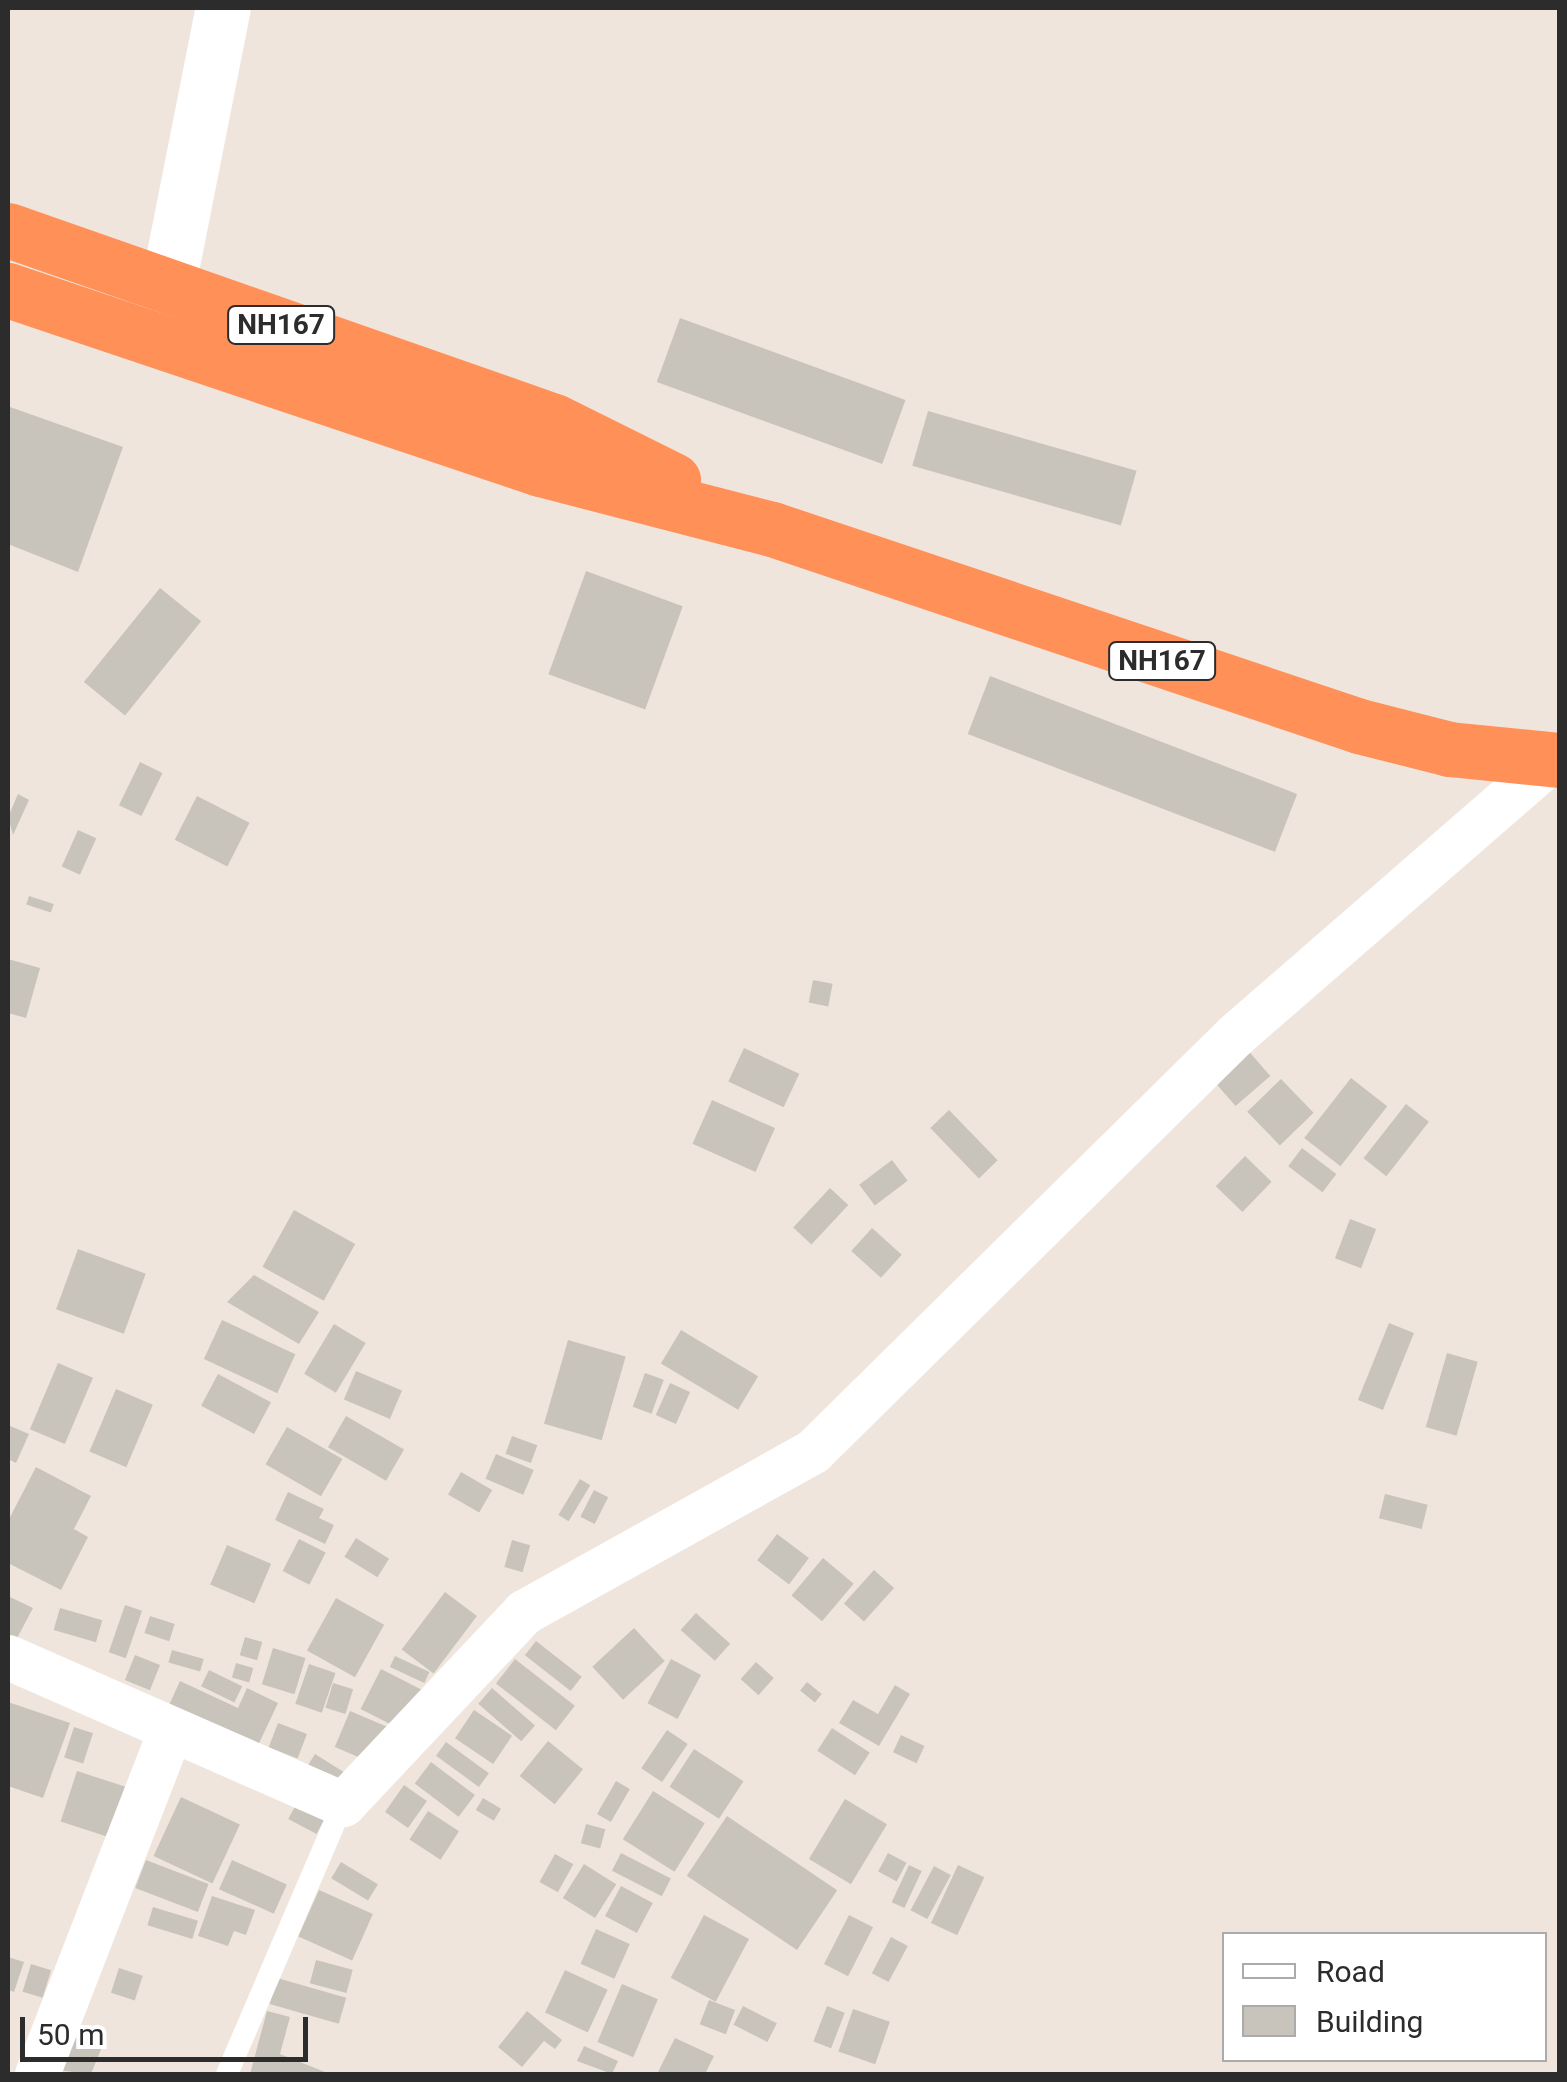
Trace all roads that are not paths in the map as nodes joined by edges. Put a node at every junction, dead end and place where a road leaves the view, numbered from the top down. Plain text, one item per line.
1 (222, 8) edge
2 (8, 230) edge
3 (168, 286) junction
4 (8, 290) edge
5 (156, 343) junction
6 (772, 529) junction
7 (1555, 760) edge
8 (8, 1657) edge
9 (172, 1729) junction
10 (343, 1804) junction
11 (37, 2074) edge
12 (227, 2074) edge

1 - 3 main road
2 - 3 highway, NH167
3 - 5 main road
3 - 6 highway, NH167
4 - 5 highway, NH167
5 - 6 highway, NH167
6 - 7 highway, NH167
7 - 10 street
8 - 9 street
9 - 10 street
9 - 11 street
10 - 12 lane

